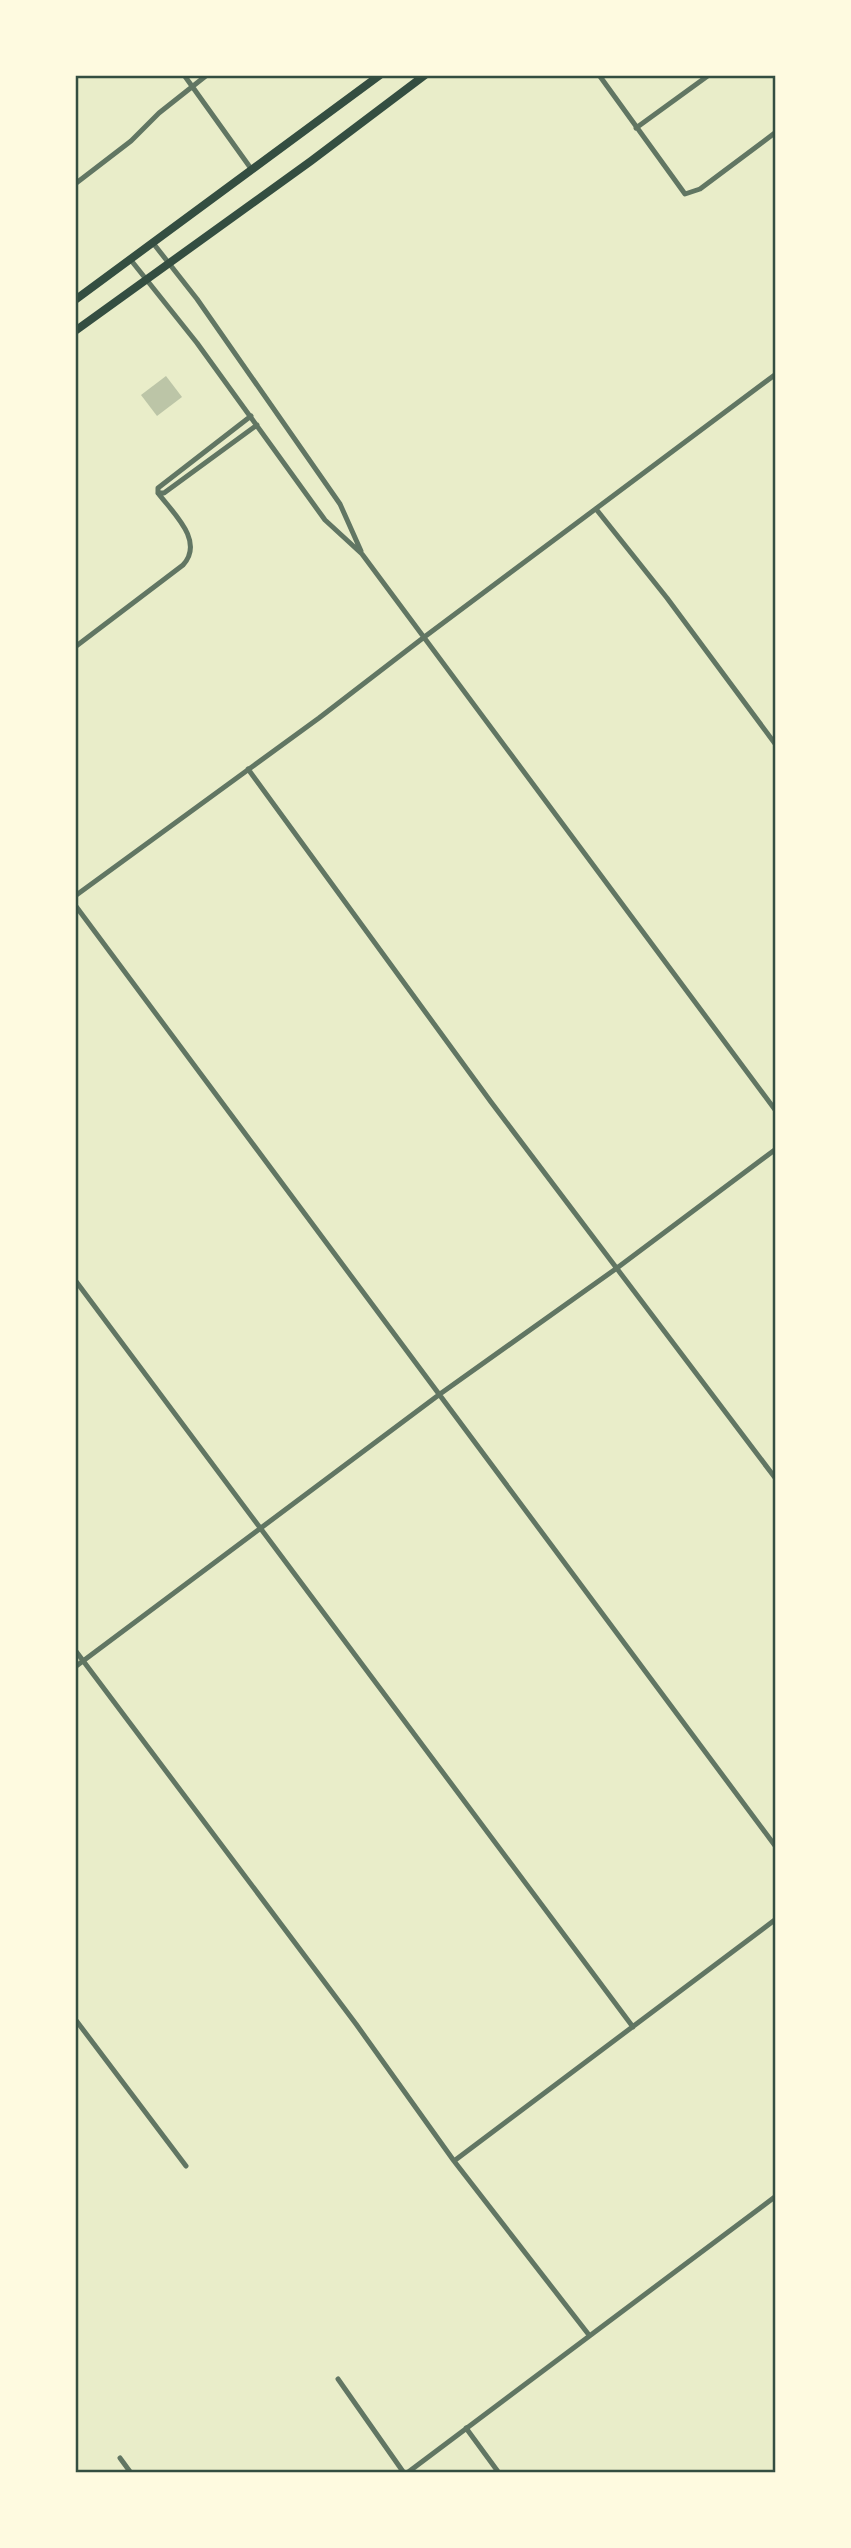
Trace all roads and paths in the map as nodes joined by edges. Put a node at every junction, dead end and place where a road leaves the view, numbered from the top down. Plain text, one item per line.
1 (184, 75) edge
2 (206, 75) edge
3 (380, 75) edge
4 (418, 75) edge
5 (425, 75) edge
6 (599, 75) edge
7 (709, 75) edge
8 (412, 85) junction
9 (192, 86) junction
10 (636, 128) junction
11 (776, 132) edge
12 (252, 170) junction
13 (75, 184) edge
14 (153, 243) junction
15 (130, 260) junction
16 (169, 262) junction
17 (145, 280) junction
18 (75, 300) edge
19 (75, 331) edge
20 (776, 374) edge
21 (251, 416) junction
22 (257, 425) junction
23 (158, 493) junction
24 (596, 509) junction
25 (362, 554) junction
26 (423, 638) junction
27 (75, 647) edge
28 (776, 745) edge
29 (248, 769) junction
30 (75, 896) edge
31 (75, 905) edge
32 (776, 1111) edge
33 (776, 1149) edge
34 (617, 1268) junction
35 (75, 1280) edge
36 (440, 1394) junction
37 (776, 1479) edge
38 (261, 1529) junction
39 (75, 1650) edge
40 (83, 1661) junction
41 (75, 1667) edge
42 (776, 1847) edge
43 (776, 1919) edge
44 (75, 2019) edge
45 (633, 2027) junction
46 (454, 2161) junction
47 (186, 2166) dead end
48 (776, 2196) edge
49 (589, 2335) junction
50 (338, 2379) dead end
51 (466, 2428) junction
52 (120, 2458) dead end
53 (131, 2473) edge
54 (405, 2473) edge
55 (499, 2473) edge

1 - 9 street
2 - 9 street
3 - 12 highway
4 - 8 highway
5 - 8 highway
6 - 10 street
7 - 10 street
8 - 16 highway
9 - 12 street
9 - 13 street
10 - 11 street
12 - 14 highway
14 - 15 highway
14 - 16 street
15 - 17 street
15 - 18 highway
16 - 17 highway
16 - 25 street
17 - 19 highway
17 - 21 street
20 - 24 street
21 - 22 street
21 - 23 street
22 - 23 street
22 - 25 street
23 - 27 street
24 - 26 street
24 - 28 street
25 - 26 street
26 - 29 street
26 - 32 street
29 - 30 street
29 - 34 street
31 - 36 street
33 - 34 street
34 - 36 street
34 - 37 street
35 - 38 street
36 - 38 street
36 - 42 street
38 - 40 street
38 - 45 street
39 - 40 street
40 - 41 street
40 - 46 street
43 - 45 street
44 - 47 street
45 - 46 street
46 - 49 street
48 - 49 street
49 - 51 street
50 - 54 street
51 - 54 street
51 - 55 street
52 - 53 street

